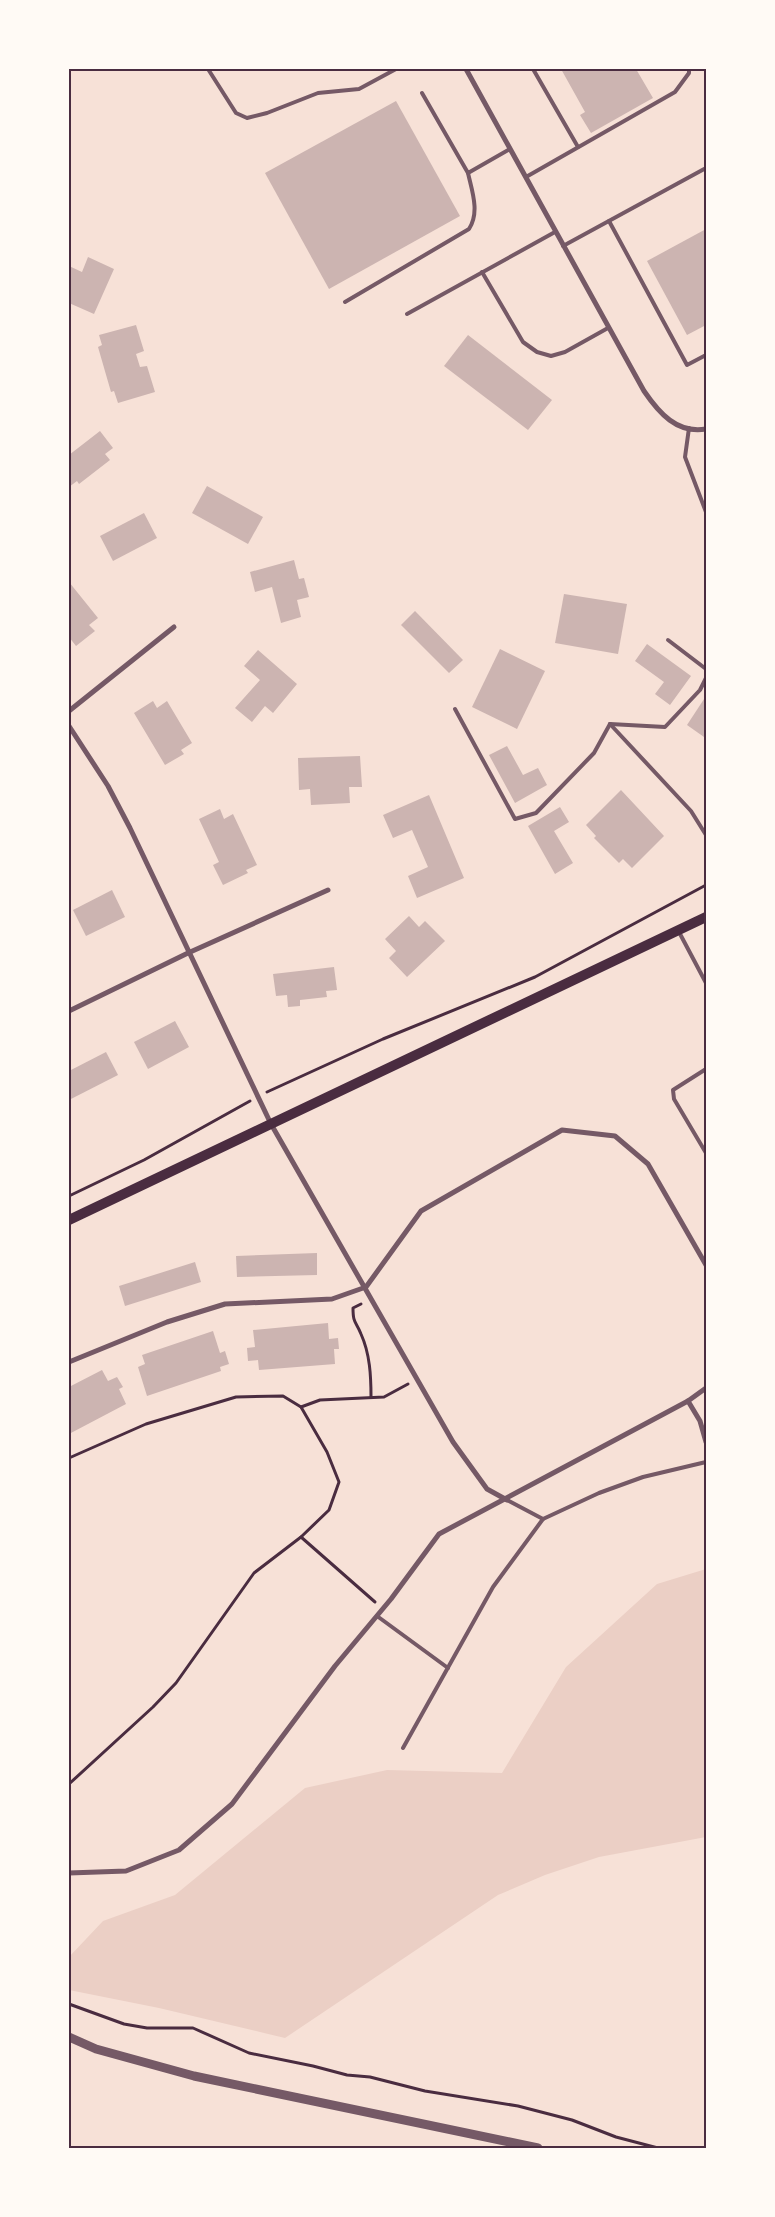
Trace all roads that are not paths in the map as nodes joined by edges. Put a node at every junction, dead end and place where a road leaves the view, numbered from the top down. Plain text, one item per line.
1 (208, 69) edge
2 (396, 69) edge
3 (466, 69) edge
4 (533, 69) edge
5 (689, 69) edge
6 (422, 93) dead end
7 (578, 147) junction
8 (510, 149) junction
9 (706, 168) edge
10 (468, 173) junction
11 (526, 177) junction
12 (609, 221) junction
13 (555, 232) junction
14 (563, 247) junction
15 (482, 272) junction
16 (345, 302) dead end
17 (407, 314) dead end
18 (608, 328) junction
19 (706, 355) edge
20 (689, 428) junction
21 (706, 428) edge
22 (706, 512) edge
23 (174, 627) dead end
24 (668, 640) dead end
25 (706, 668) edge
26 (706, 678) edge
27 (455, 709) dead end
28 (69, 711) edge
29 (610, 724) junction
30 (69, 726) edge
31 (706, 835) edge
32 (328, 890) dead end
33 (706, 917) edge
34 (678, 930) junction
35 (188, 953) junction
36 (706, 982) edge
37 (69, 1011) edge
38 (706, 1069) edge
39 (271, 1124) junction
40 (706, 1153) edge
41 (69, 1220) edge
42 (706, 1266) edge
43 (366, 1287) junction
44 (69, 1362) edge
45 (706, 1388) edge
46 (688, 1401) junction
47 (706, 1442) edge
48 (706, 1462) edge
49 (507, 1500) junction
50 (543, 1519) junction
51 (377, 1616) junction
52 (448, 1668) junction
53 (403, 1748) dead end
54 (69, 1873) edge
55 (69, 2037) edge
56 (538, 2148) edge

1 - 2 lane
3 - 8 street
4 - 7 lane
5 - 7 lane
6 - 10 lane
7 - 11 lane
8 - 10 lane
8 - 11 street
9 - 12 lane
10 - 16 lane
11 - 13 street
12 - 14 lane
12 - 19 lane
13 - 14 street
13 - 15 lane
14 - 18 street
15 - 17 lane
15 - 18 lane
18 - 20 street
20 - 21 street
20 - 22 lane
23 - 28 street
24 - 25 lane
26 - 29 lane
27 - 29 lane
29 - 31 lane
30 - 35 street
32 - 35 street
33 - 34 main road
34 - 36 lane
34 - 39 main road
35 - 37 street
35 - 39 street
38 - 40 lane
39 - 41 main road
39 - 43 street
42 - 43 street
43 - 44 street
43 - 49 street
45 - 46 street
46 - 47 street
46 - 49 street
48 - 50 lane
49 - 50 lane
49 - 51 street
50 - 52 lane
51 - 52 lane
51 - 54 street
52 - 53 lane
55 - 56 street

